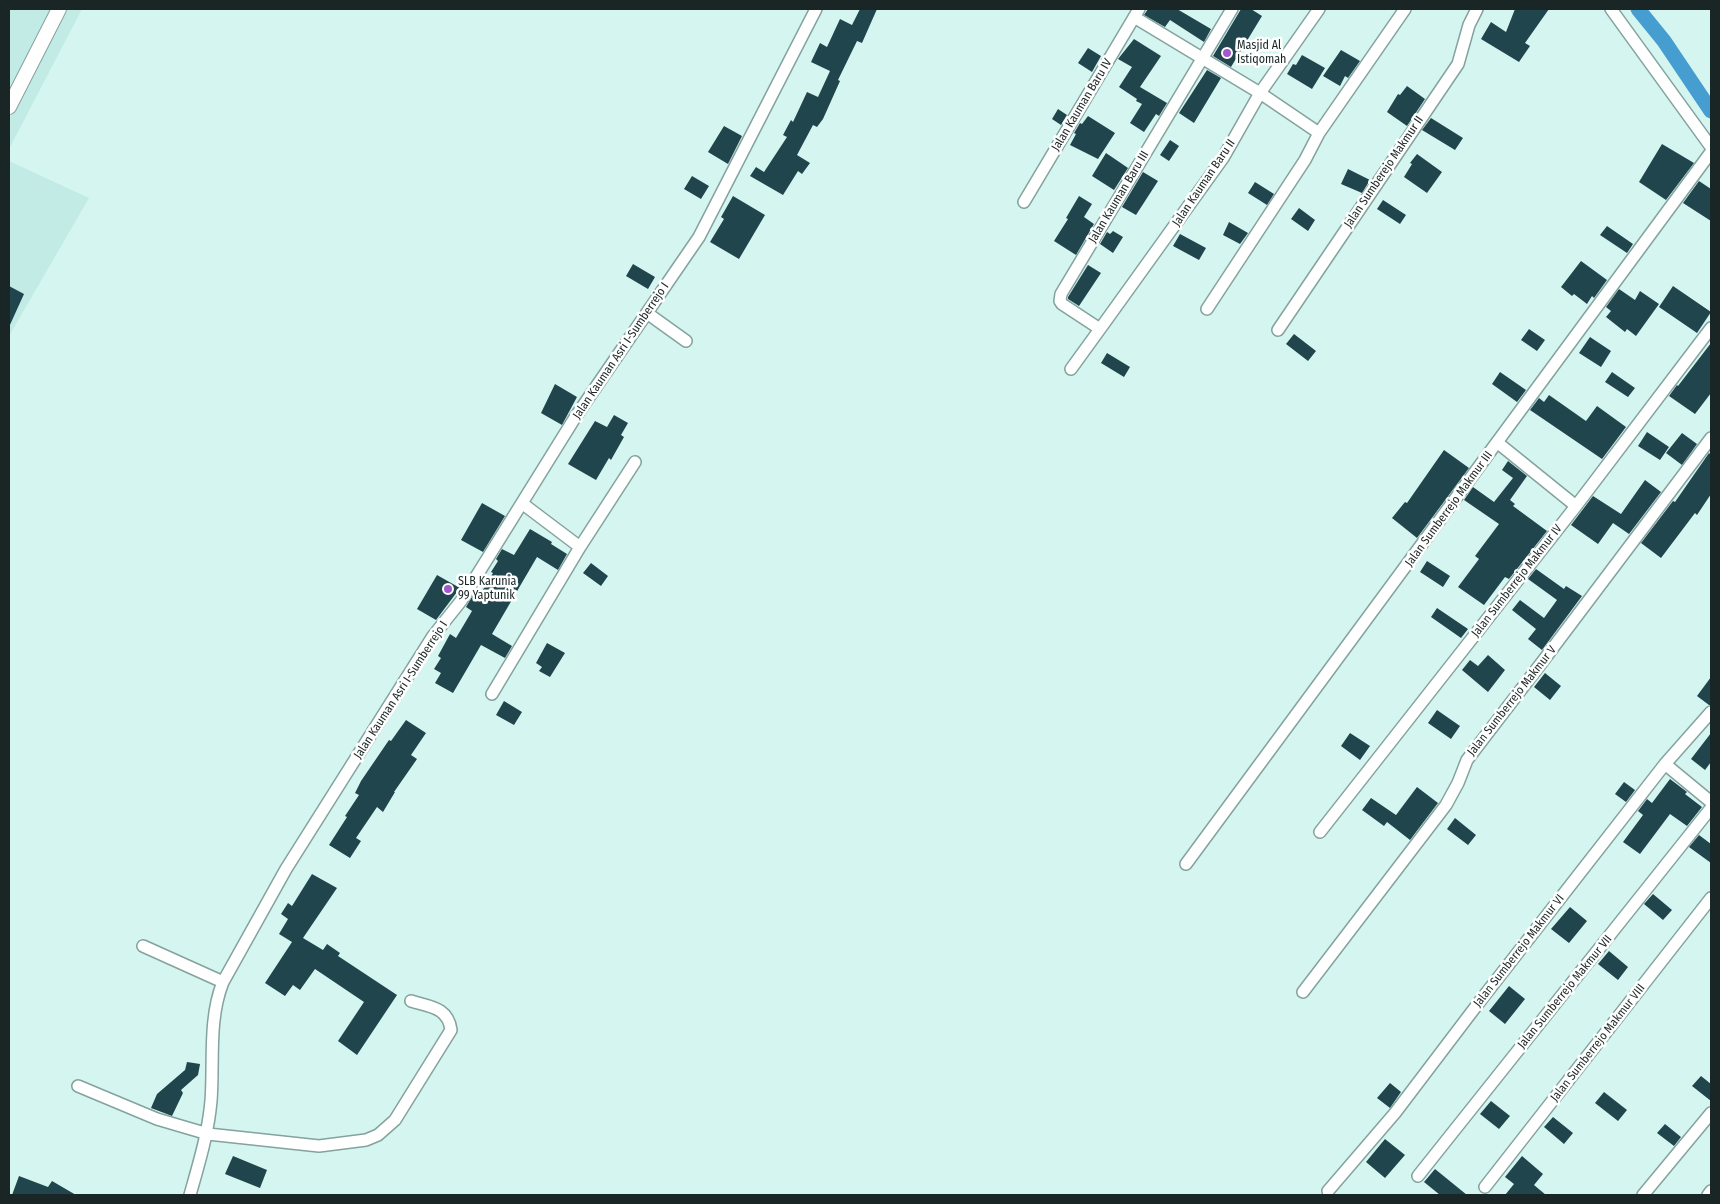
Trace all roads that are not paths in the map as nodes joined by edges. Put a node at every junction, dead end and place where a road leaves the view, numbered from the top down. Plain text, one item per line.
1 (59, 9) edge
2 (816, 9) edge
3 (1232, 9) edge
4 (1318, 9) edge
5 (1405, 9) edge
6 (1477, 9) edge
7 (1611, 9) edge
8 (1137, 13) edge
9 (1202, 57) junction
10 (1260, 94) junction
11 (9, 107) edge
12 (1319, 133) junction
13 (1711, 147) edge
14 (1711, 152) edge
15 (1024, 202) dead end
16 (1207, 309) dead end
17 (647, 313) junction
18 (1711, 328) edge
19 (1100, 329) junction
20 (1278, 330) dead end
21 (686, 340) dead end
22 (1072, 369) dead end
23 (1711, 438) edge
24 (1498, 443) junction
25 (635, 462) dead end
26 (523, 504) junction
27 (1576, 506) junction
28 (580, 547) junction
29 (492, 694) dead end
30 (1711, 712) edge
31 (1666, 764) junction
32 (1711, 802) edge
33 (1711, 808) edge
34 (1320, 832) dead end
35 (1186, 864) dead end
36 (1711, 898) edge
37 (143, 946) dead end
38 (223, 982) junction
39 (1303, 992) dead end
40 (411, 1002) dead end
41 (78, 1086) dead end
42 (1711, 1113) edge
43 (208, 1134) junction
44 (1418, 1176) dead end
45 (1485, 1187) dead end
46 (1328, 1191) dead end
47 (1711, 1191) edge
48 (190, 1195) edge
49 (1643, 1195) edge
50 (1708, 1195) edge

1 - 11 street
2 - 17 street, Jalan Kauman Asri I-Sumberrejo I
3 - 9 street, Jalan Kauman Baru III
4 - 10 street, Jalan Kauman Baru II
5 - 12 street
6 - 20 street, Jalan Sumberejo Makmur II
7 - 13 street
8 - 9 street
8 - 15 street, Jalan Kauman Baru IV
9 - 10 street
9 - 19 street, Jalan Kauman Baru III
10 - 12 street
10 - 19 street, Jalan Kauman Baru II
12 - 16 street
14 - 24 street, Jalan Sumberrejo Makmur III
17 - 21 street
17 - 26 street, Jalan Kauman Asri I-Sumberrejo I
18 - 27 street, Jalan Sumberrejo Makmur IV
19 - 22 street
23 - 39 street, Jalan Sumberrejo Makmur V
24 - 27 street
24 - 35 street, Jalan Sumberrejo Makmur III
25 - 28 street
26 - 28 street
26 - 38 street, Jalan Kauman Asri I-Sumberrejo I
27 - 34 street, Jalan Sumberrejo Makmur IV
28 - 29 street
30 - 31 street, Jalan Sumberrejo Makmur VI
31 - 32 street
31 - 46 street, Jalan Sumberrejo Makmur VI
33 - 44 street, Jalan Sumberrejo Makmur VII
36 - 45 street, Jalan Sumberrejo Makmur VIII
37 - 38 street
38 - 43 street, Jalan Kauman Asri I-Sumberrejo I
40 - 43 street
41 - 43 street
42 - 49 street
43 - 48 street, Jalan Kauman Asri I-Sumberrejo I
47 - 50 street

